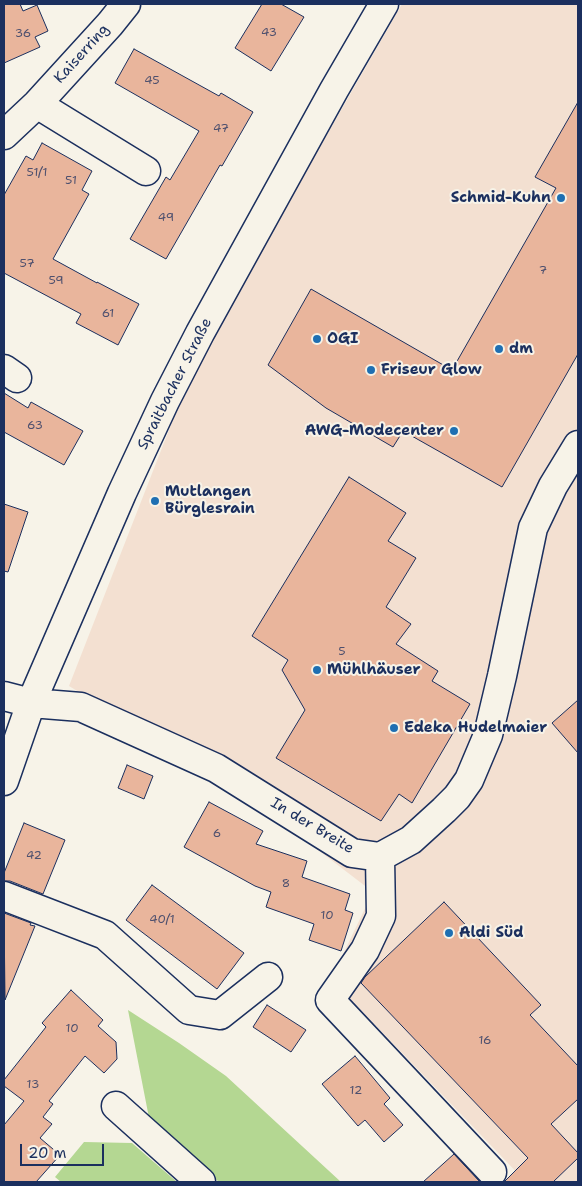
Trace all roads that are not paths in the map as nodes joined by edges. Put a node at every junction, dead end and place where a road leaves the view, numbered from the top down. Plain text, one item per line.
1 (126, 4) edge
2 (384, 4) edge
3 (37, 104) junction
4 (4, 135) edge
5 (146, 170) dead end
6 (578, 447) edge
7 (4, 696) edge
8 (31, 703) junction
9 (4, 782) edge
10 (380, 857) junction
11 (4, 896) edge
12 (268, 977) dead end
13 (116, 1106) dead end
14 (492, 1172) dead end
15 (201, 1182) edge

1 - 3 street, Kaiserring
2 - 8 street, Spraitbacher Straße
3 - 4 street, Kaiserring
3 - 5 street
6 - 10 street
7 - 8 street
8 - 9 street, Spraitbacher Straße
8 - 10 street, In der Breite
10 - 14 street
11 - 12 street
13 - 15 street

